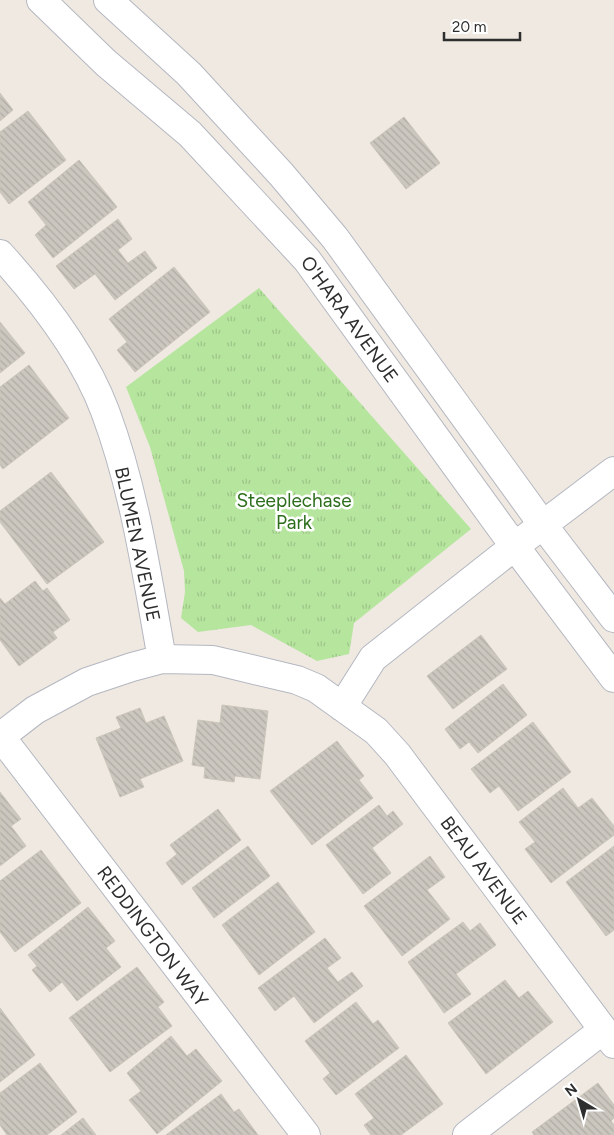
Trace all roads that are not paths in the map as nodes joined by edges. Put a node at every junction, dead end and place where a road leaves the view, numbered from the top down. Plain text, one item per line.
1 (41, 0) edge
2 (108, 0) edge
3 (0, 254) edge
4 (614, 471) edge
5 (543, 526) junction
6 (515, 546) junction
7 (614, 618) edge
8 (162, 659) junction
9 (614, 678) edge
10 (342, 707) junction
11 (0, 737) edge
12 (609, 1037) edge
13 (306, 1135) edge
14 (467, 1135) edge

1 - 6 street, O'HARA AVENUE
2 - 5 street, O'HARA AVENUE
3 - 8 street, BLUMEN AVENUE
4 - 5 street
5 - 6 street
5 - 7 street, O'HARA AVENUE
6 - 9 street, O'HARA AVENUE
6 - 10 street
8 - 10 street, BEAU AVENUE
8 - 11 street, BEAU AVENUE
10 - 12 street, BEAU AVENUE
11 - 13 street, REDDINGTON WAY
12 - 14 street

